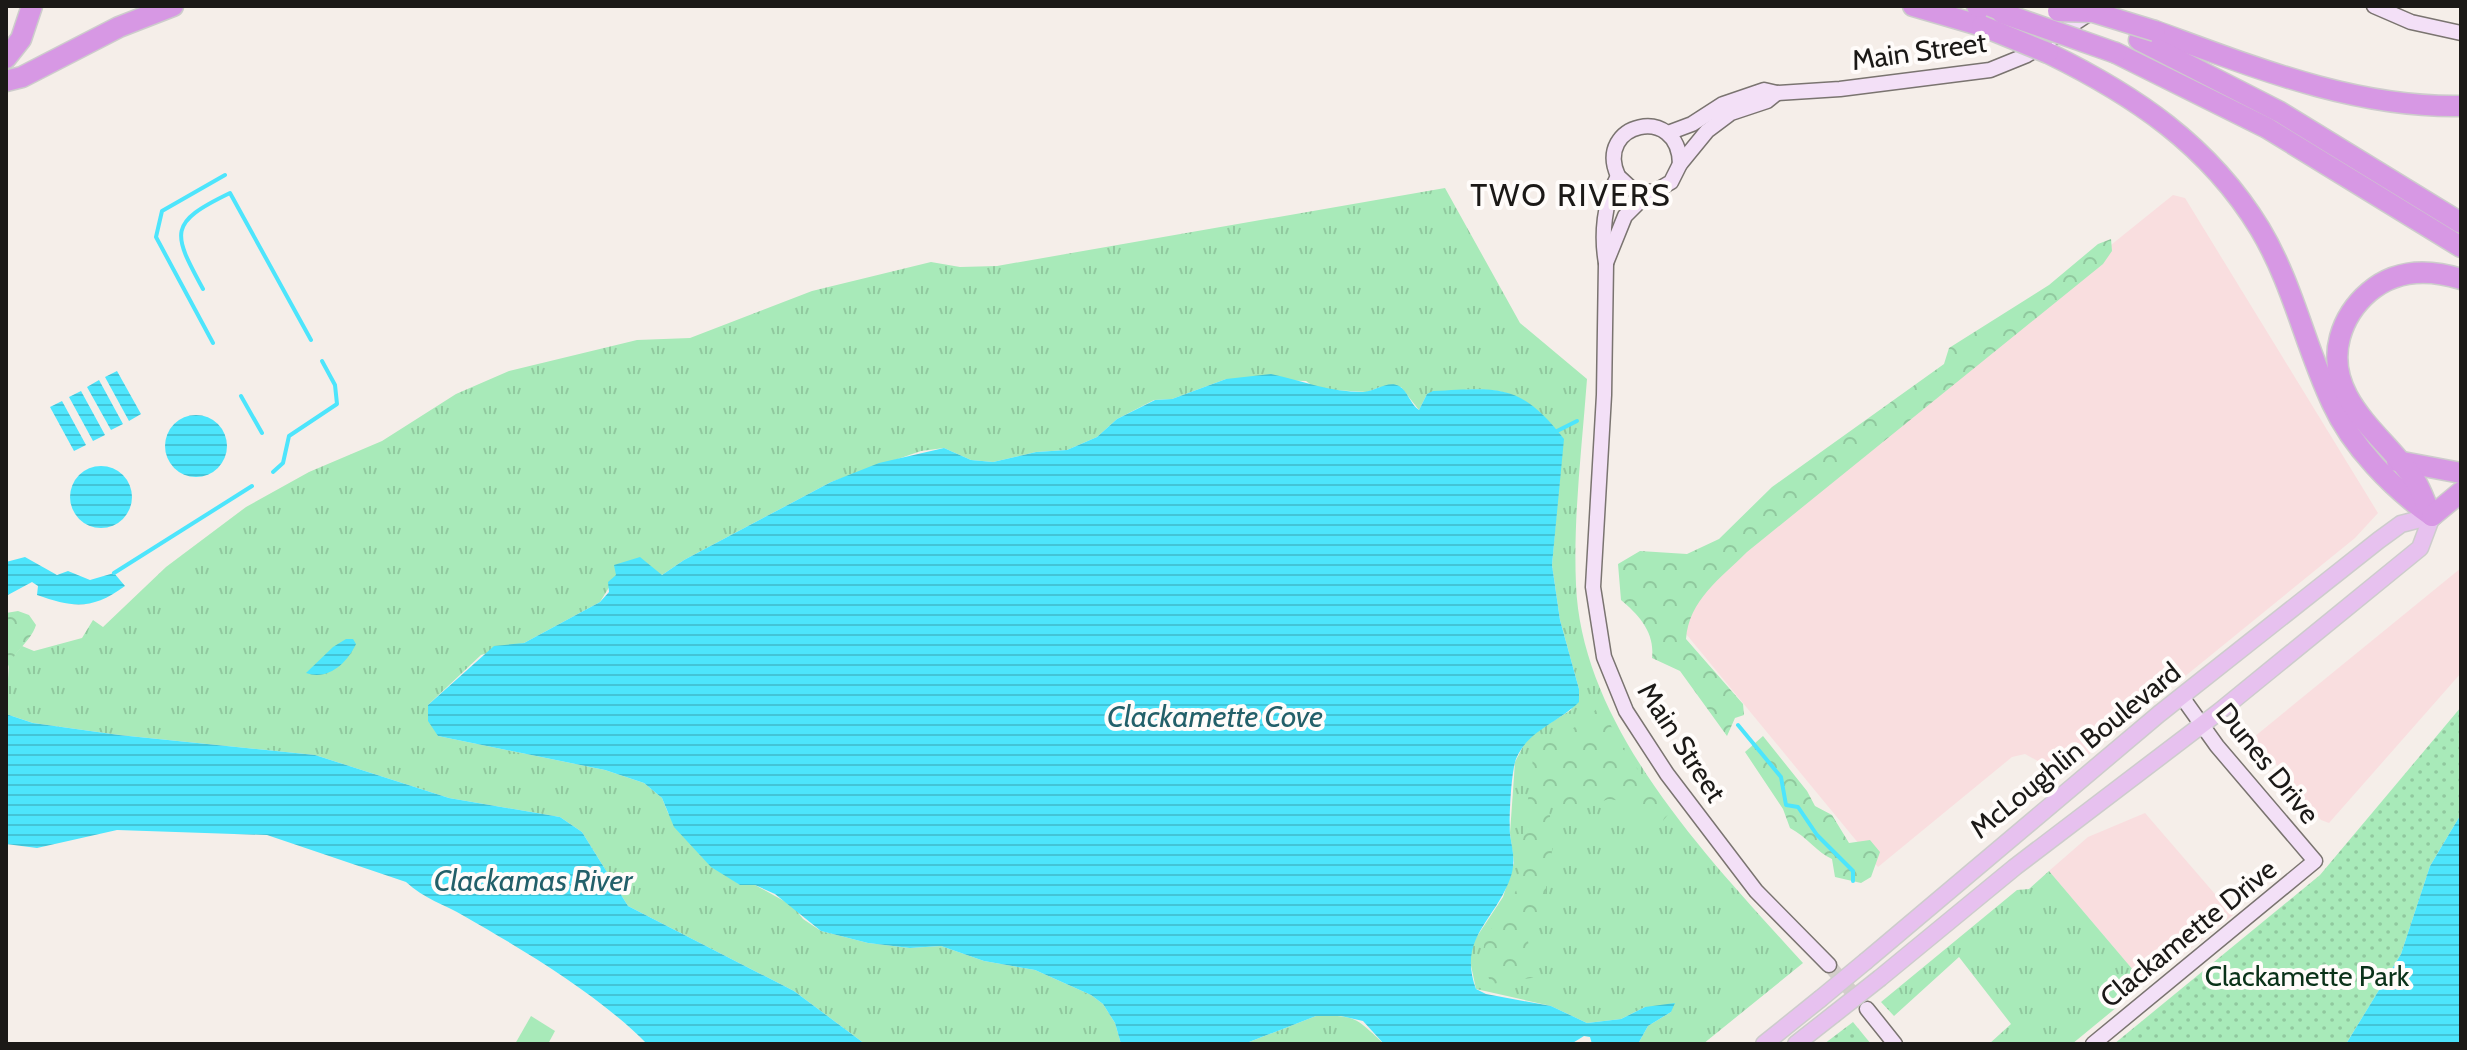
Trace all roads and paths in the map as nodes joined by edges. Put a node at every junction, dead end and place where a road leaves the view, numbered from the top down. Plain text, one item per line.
1 (32, 6) edge
2 (173, 6) edge
3 (1913, 6) edge
4 (1977, 6) edge
5 (2100, 6) edge
6 (2374, 6) edge
7 (2053, 8) edge
8 (2461, 33) edge
9 (2147, 36) junction
10 (6, 58) edge
11 (6, 81) edge
12 (1777, 93) junction
13 (2461, 106) edge
14 (1668, 133) junction
15 (1680, 164) junction
16 (1618, 176) junction
17 (1654, 192) junction
18 (2461, 223) edge
19 (2461, 247) edge
20 (1606, 263) junction
21 (2461, 279) edge
22 (2397, 461) junction
23 (2461, 473) edge
24 (2461, 492) edge
25 (2432, 516) junction
26 (2182, 697) junction
27 (2201, 724) junction
28 (2315, 861) joint
29 (1829, 965) tunnel mouth
30 (1867, 1009) tunnel mouth
31 (1764, 1044) edge
32 (1796, 1044) edge
33 (1895, 1044) edge
34 (2093, 1044) edge

1 - 10 highway
2 - 11 highway
3 - 25 highway, bridge
4 - 19 highway, bridge
5 - 12 street, Main Street
6 - 8 street
7 - 9 highway
9 - 13 highway
9 - 18 highway
12 - 14 street, Main Street
12 - 15 street, Main Street
14 - 15 street
14 - 16 street, Main Street
15 - 17 street, Main Street
16 - 17 street
16 - 20 street, Main Street
17 - 20 street, Main Street
20 - 29 street, Main Street
21 - 22 highway
22 - 23 highway
22 - 25 highway
24 - 25 highway, McLoughlin Boulevard
25 - 26 main road, McLoughlin Boulevard
25 - 27 main road, McLoughlin Boulevard
26 - 27 street, Dunes Drive
26 - 31 main road, McLoughlin Boulevard, bridge
27 - 28 street, Dunes Drive
27 - 32 main road, McLoughlin Boulevard, bridge
28 - 34 street, Clackamette Drive
30 - 33 street

